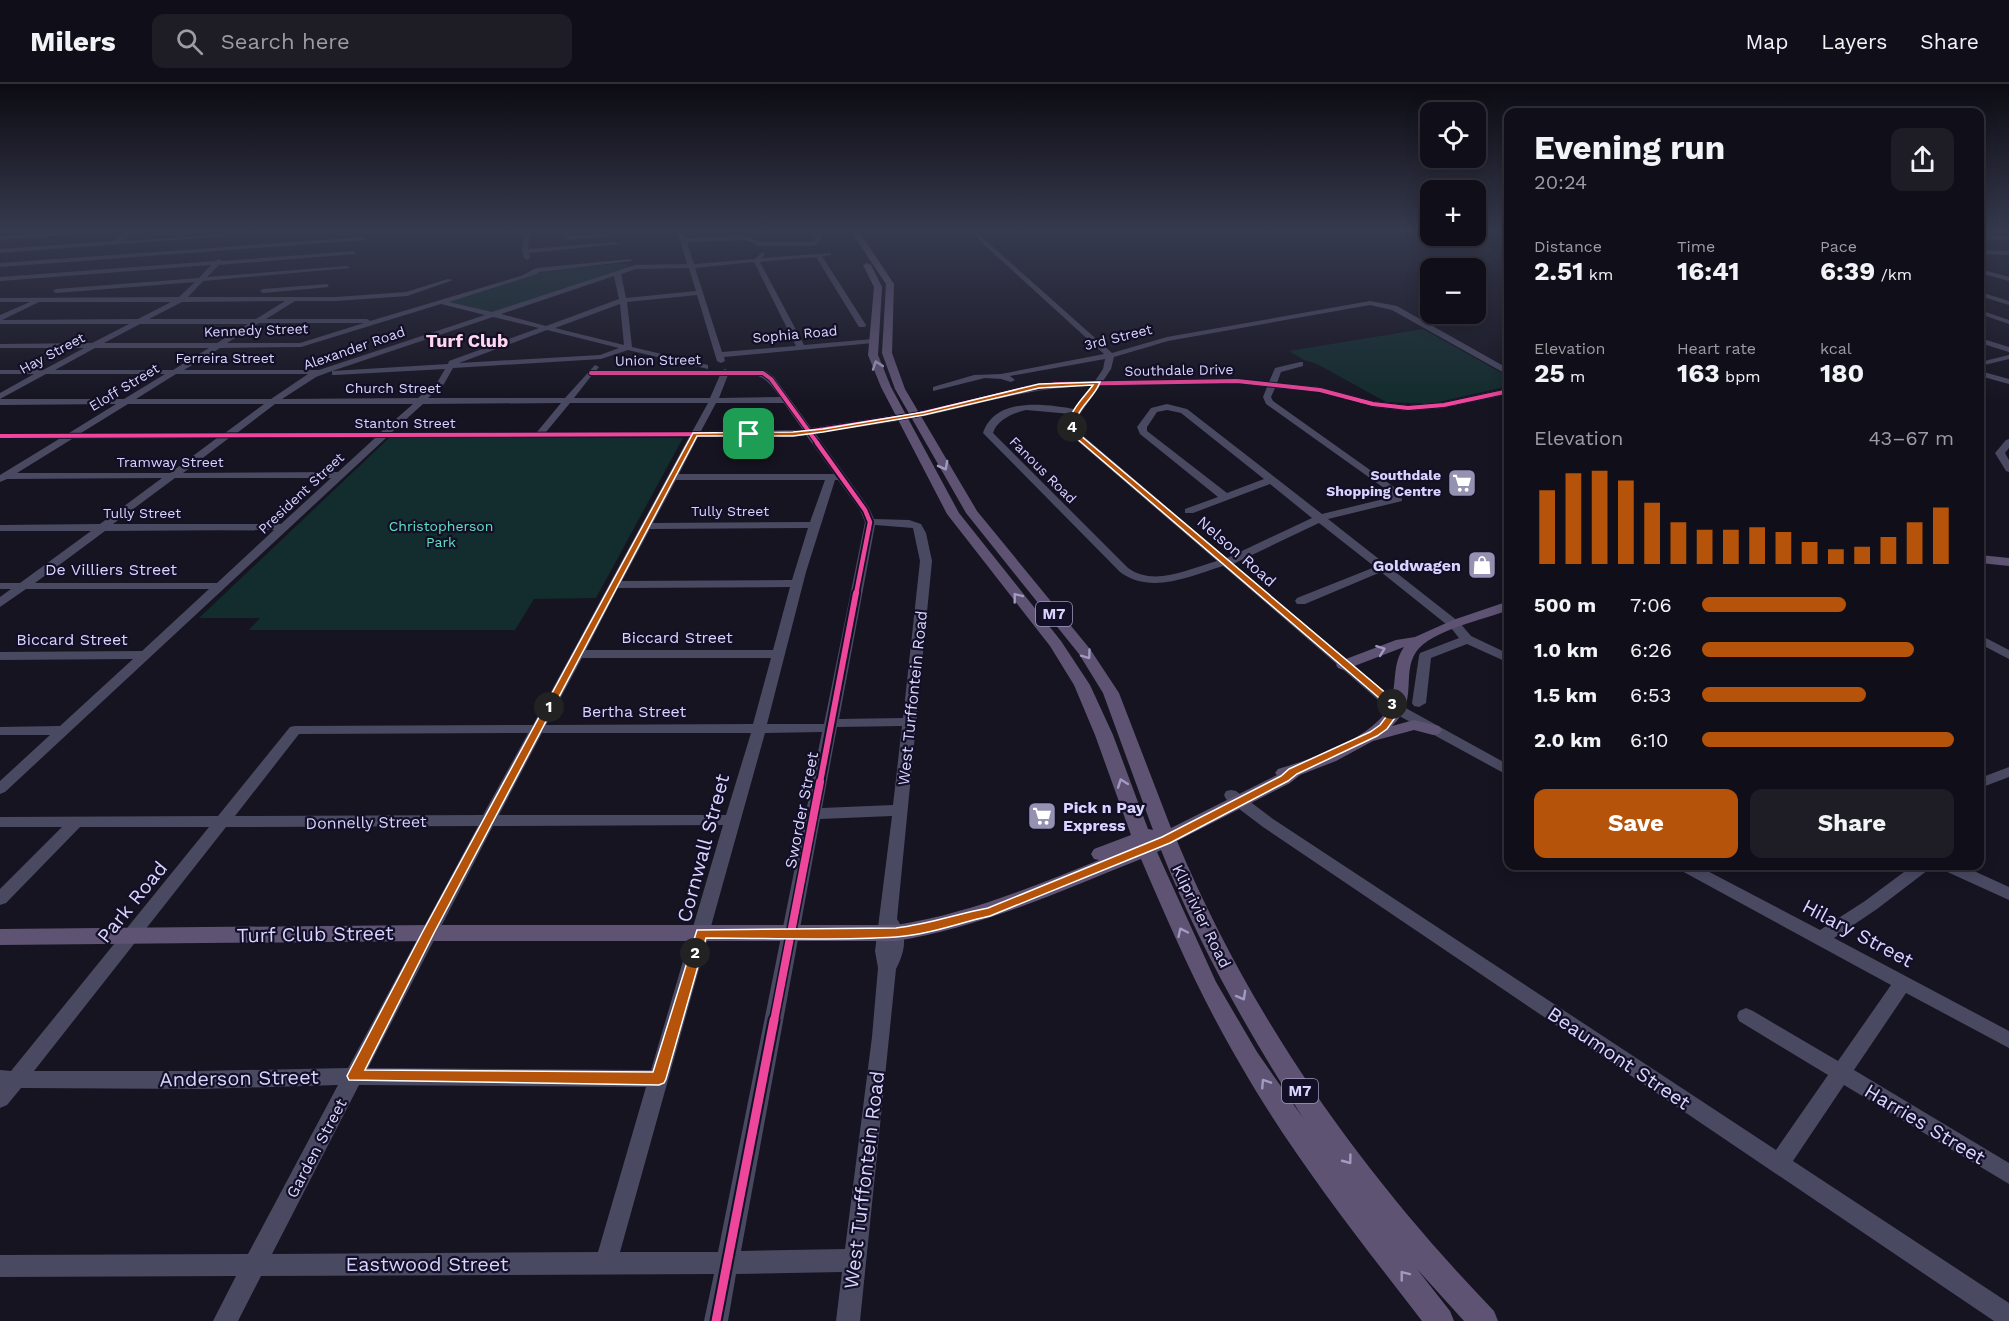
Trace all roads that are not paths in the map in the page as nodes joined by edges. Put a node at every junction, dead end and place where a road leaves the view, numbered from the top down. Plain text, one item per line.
1 (60, 288) edge
2 (99, 288) edge
3 (194, 288) edge
4 (306, 288) edge
5 (426, 288) edge
6 (487, 288) edge
7 (573, 288) edge
8 (620, 288) edge
9 (698, 288) edge
10 (770, 288) edge
11 (839, 288) edge
12 (877, 288) edge
13 (890, 288) edge
14 (1035, 288) edge
15 (56, 291) junction
16 (700, 293) junction
17 (407, 294) junction
18 (1984, 295) edge
19 (183, 298) junction
20 (293, 299) junction
21 (0, 300) edge
22 (40, 300) junction
23 (623, 300) junction
24 (441, 302) junction
25 (2009, 304) edge
26 (1984, 309) edge
27 (1984, 312) edge
28 (492, 315) junction
29 (0, 320) edge
30 (140, 321) junction
31 (258, 321) junction
32 (381, 321) junction
33 (2009, 322) edge
34 (862, 325) dead end
35 (547, 328) junction
36 (873, 341) junction
37 (1984, 341) edge
38 (95, 345) junction
39 (219, 345) junction
40 (0, 346) edge
41 (801, 347) junction
42 (628, 348) junction
43 (2009, 350) edge
44 (719, 354) junction
45 (1110, 355) junction
46 (602, 357) junction
47 (2009, 357) edge
48 (1984, 363) edge
49 (697, 364) junction
50 (1300, 364) dead end
51 (451, 366) junction
52 (1504, 369) edge
53 (723, 371) junction
54 (0, 372) edge
55 (44, 372) junction
56 (175, 372) junction
57 (667, 372) junction
58 (320, 373) junction
59 (591, 373) junction
60 (1984, 374) edge
61 (1004, 375) junction
62 (2009, 382) edge
63 (1098, 383) junction
64 (1272, 384) junction
65 (936, 389) dead end
66 (1024, 389) junction
67 (1504, 392) edge
68 (0, 396) edge
69 (786, 400) junction
70 (420, 401) junction
71 (567, 401) junction
72 (713, 401) junction
73 (0, 402) edge
74 (126, 402) junction
75 (273, 402) junction
76 (1076, 412) junction
77 (909, 416) junction
78 (810, 432) junction
79 (695, 434) junction
80 (228, 435) junction
81 (384, 435) junction
82 (539, 435) junction
83 (0, 436) edge
84 (71, 436) junction
85 (2009, 442) edge
86 (2009, 469) edge
87 (672, 477) junction
88 (1, 478) edge
89 (169, 478) junction
90 (337, 478) junction
91 (836, 478) junction
92 (1272, 480) junction
93 (1225, 497) junction
94 (1189, 511) dead end
95 (1320, 518) junction
96 (870, 522) junction
97 (814, 525) junction
98 (646, 526) junction
99 (284, 527) junction
100 (0, 528) edge
101 (103, 528) junction
102 (1984, 559) edge
103 (1225, 562) junction
104 (2009, 562) edge
105 (1382, 568) junction
106 (797, 583) junction
107 (614, 585) junction
108 (0, 586) edge
109 (23, 586) junction
110 (221, 586) junction
111 (1301, 601) dead end
112 (0, 603) edge
113 (1504, 607) edge
114 (1455, 625) junction
115 (1467, 639) junction
116 (1419, 640) junction
117 (1984, 641) edge
118 (1995, 647) junction
119 (1984, 651) edge
120 (577, 654) junction
121 (778, 654) junction
122 (145, 655) junction
123 (2009, 655) edge
124 (0, 656) edge
125 (1504, 657) edge
126 (1344, 665) junction
127 (1419, 703) dead end
128 (1397, 708) junction
129 (908, 722) junction
130 (831, 726) junction
131 (537, 729) junction
132 (758, 729) junction
133 (64, 730) junction
134 (295, 730) joint
135 (1433, 730) junction
136 (0, 731) edge
137 (1359, 742) junction
138 (1504, 768) edge
139 (2009, 772) edge
140 (1984, 781) edge
141 (0, 789) edge
142 (1235, 799) junction
143 (899, 810) junction
144 (814, 814) junction
145 (488, 820) junction
146 (732, 820) junction
147 (0, 822) edge
148 (75, 823) junction
149 (222, 823) junction
150 (1154, 839) junction
151 (1694, 870) edge
152 (1917, 870) edge
153 (1958, 870) edge
154 (2009, 894) edge
155 (0, 899) edge
156 (891, 928) junction
157 (792, 932) junction
158 (428, 933) junction
159 (701, 934) junction
160 (0, 937) edge
161 (131, 937) junction
162 (1821, 938) junction
163 (1903, 982) junction
164 (1746, 1016) dead end
165 (2009, 1040) edge
166 (1841, 1073) junction
167 (354, 1076) junction
168 (8, 1079) edge
169 (659, 1079) junction
170 (0, 1099) edge
171 (1779, 1164) junction
172 (2009, 1174) edge
173 (855, 1260) junction
174 (606, 1263) junction
175 (727, 1263) junction
176 (255, 1265) junction
177 (0, 1266) edge
178 (2009, 1317) edge
179 (225, 1321) edge
180 (716, 1321) edge
181 (848, 1321) edge
182 (1440, 1321) edge
183 (1484, 1321) edge

1 - 15 street
2 - 15 street
3 - 19 street
4 - 19 street
5 - 17 street
6 - 24 street, Kennedy Street
7 - 28 street, Alexander Road
8 - 23 street
9 - 16 street
10 - 41 street
11 - 34 street
12 - 36 main road, Kliprivier Road / M7
13 - 77 main road, Kliprivier Road / M7
14 - 45 street
15 - 22 street
16 - 23 street, President Street
16 - 44 street
17 - 20 street
17 - 24 street
18 - 25 street
19 - 20 street
19 - 22 street
19 - 30 street, Hay Street
20 - 31 street, Eloff Street
21 - 22 street
22 - 29 street
23 - 35 street, President Street
23 - 42 street
24 - 28 street
24 - 32 street, Kennedy Street
25 - 26 street
27 - 33 street
28 - 35 street
28 - 58 street, Alexander Road
29 - 30 street
30 - 31 street
30 - 38 street, Hay Street
31 - 32 street
31 - 39 street, Eloff Street
32 - 39 street, Kennedy Street
35 - 42 street
35 - 51 street, President Street
36 - 41 street, Sophia Road
77 -> 36 main road, Kliprivier Road / M7
37 - 43 street
38 - 39 street, Kennedy Street
38 - 40 street, Kennedy Street
38 - 55 street, Hay Street
39 - 56 street, Eloff Street
41 - 44 street, Sophia Road
42 - 46 street, Ferreira Street
42 - 49 street
44 - 53 street
45 - 52 street, 3rd Street
45 - 61 street, 3rd Street
45 - 63 street
46 - 51 street, Ferreira Street
46 - 59 street
47 - 48 street
49 - 53 street
49 - 57 street
50 - 64 street
51 - 58 street, Ferreira Street
51 - 70 street, President Street
53 - 57 street, Union Street
53 - 69 street
53 - 72 street, Garden Street
54 - 55 street, Ferreira Street
55 - 56 street, Ferreira Street
55 - 68 street, Hay Street
56 - 58 street, Ferreira Street
56 - 74 street, Eloff Street
57 - 59 street, Union Street
58 - 75 street, Alexander Road
59 - 71 street
60 - 62 street
61 - 65 street, 3rd Street
61 - 66 street
63 - 64 street, Southdale Drive
63 - 66 street, Southdale Drive
63 - 76 street
64 - 67 street, Southdale Drive
64 - 95 street
66 - 77 street, Southdale Drive
69 - 72 street, Church Street
69 - 78 street
70 - 71 street, Church Street
70 - 75 street, Church Street
70 - 81 street, President Street
71 - 72 street, Church Street
71 - 82 street
72 - 79 street, Garden Street
73 - 74 street, Church Street
74 - 75 street, Church Street
74 - 84 street, Eloff Street
75 - 80 street, Alexander Road
76 - 103 street, Nelson Road
76 - 103 street, Fanous Road
77 - 78 street, Southdale Drive
150 -> 77 main road, Kliprivier Road / M7
77 -> 150 main road, Kliprivier Road / M7
78 - 79 street, Stanton Street
78 - 91 street
79 - 82 street, Stanton Street
79 - 87 street, Garden Street
80 - 81 street, Stanton Street
80 - 84 street, Stanton Street
80 - 89 street, Alexander Road
81 - 82 street, Stanton Street
81 - 90 street, President Street
83 - 84 street, Stanton Street
84 - 88 street, Eloff Street
85 - 86 street
87 - 91 street
87 - 98 street, Garden Street
88 - 89 street, Tramway Street
89 - 90 street, Tramway Street
89 - 101 street, Alexander Road
90 - 99 street, President Street
91 - 96 street
91 - 97 street, Cornwall Street
92 - 93 street
92 - 93 street
92 - 95 street
93 - 94 street
95 - 103 street
95 - 105 street
96 - 129 street, West Turffontein Road
96 - 130 street, Sworder Street
97 - 98 street, Tully Street
97 - 106 street, Cornwall Street
98 - 107 street, Garden Street
99 - 101 street, Tully Street
99 - 110 street, President Street
100 - 101 street, Tully Street
101 - 109 street, Alexander Road
102 - 104 main road
103 - 126 street, Nelson Road
105 - 111 street
105 - 114 street
106 - 107 street
106 - 121 street, Cornwall Street
107 - 120 street, Garden Street
108 - 109 street, De Villiers Street
109 - 110 street, De Villiers Street
109 - 112 street, Alexander Road
110 - 122 street, President Street
113 - 114 main road
114 - 115 street
114 - 116 main road
115 - 125 street
115 - 127 street
126 -> 116 main road
116 - 128 main road
117 - 118 street
118 - 119 street
118 - 123 street
120 - 121 street, Biccard Street
120 - 131 street, Garden Street
121 - 132 street, Cornwall Street
122 - 124 street, Biccard Street
122 - 133 street, President Street
126 - 128 street, Nelson Road
128 - 135 street
128 - 137 main road
129 - 130 street, Bertha Street
129 - 143 street, West Turffontein Road
130 - 132 street, Bertha Street
130 - 144 street, Sworder Street
131 - 132 street, Bertha Street
131 - 134 street, Bertha Street
131 - 145 street, Garden Street
132 - 146 street, Cornwall Street
133 - 136 street
133 - 141 street, President Street
134 - 149 street, Park Road
135 - 137 main road
135 - 138 street
137 - 142 main road, Turf Club Street
139 - 140 street
142 - 150 main road, Turf Club Street
142 - 171 street, Beaumont Street
143 - 144 street
143 - 156 street, West Turffontein Road
144 - 157 street, Sworder Street
145 - 146 street, Donnelly Street
145 - 149 street, Donnelly Street
145 - 158 street, Garden Street
146 - 159 street, Cornwall Street
147 - 148 street, Donnelly Street
148 - 149 street, Donnelly Street
148 - 155 street
149 - 161 street, Park Road
150 - 156 main road, Turf Club Street
182 -> 150 main road, Kliprivier Road / M7
150 -> 183 main road, Kliprivier Road / M7
151 - 162 street, Hilary Street
152 - 162 street
153 - 154 street
156 - 157 main road, Turf Club Street
156 - 173 street, West Turffontein Road
157 - 159 main road, Turf Club Street
157 - 175 street, Sworder Street
158 - 159 main road, Turf Club Street
158 - 161 main road, Turf Club Street
158 - 167 street, Garden Street
159 - 169 street, Cornwall Street
160 - 161 main road, Turf Club Street
161 - 168 street, Park Road
162 - 163 street, Hilary Street
163 - 165 street, Hilary Street
163 - 166 street
164 - 166 street, Harries Street
166 - 171 street
166 - 172 street, Harries Street
167 - 168 street, Anderson Street
167 - 169 street, Anderson Street
167 - 176 street, Garden Street
168 - 170 street, Park Road
169 - 174 street, Cornwall Street
171 - 178 street, Beaumont Street
173 - 175 street, Eastwood Street
173 - 181 street, West Turffontein Road
174 - 175 street, Eastwood Street
174 - 176 street, Eastwood Street
175 - 180 street, Sworder Street
176 - 177 street, Eastwood Street
176 - 179 street, Garden Street

